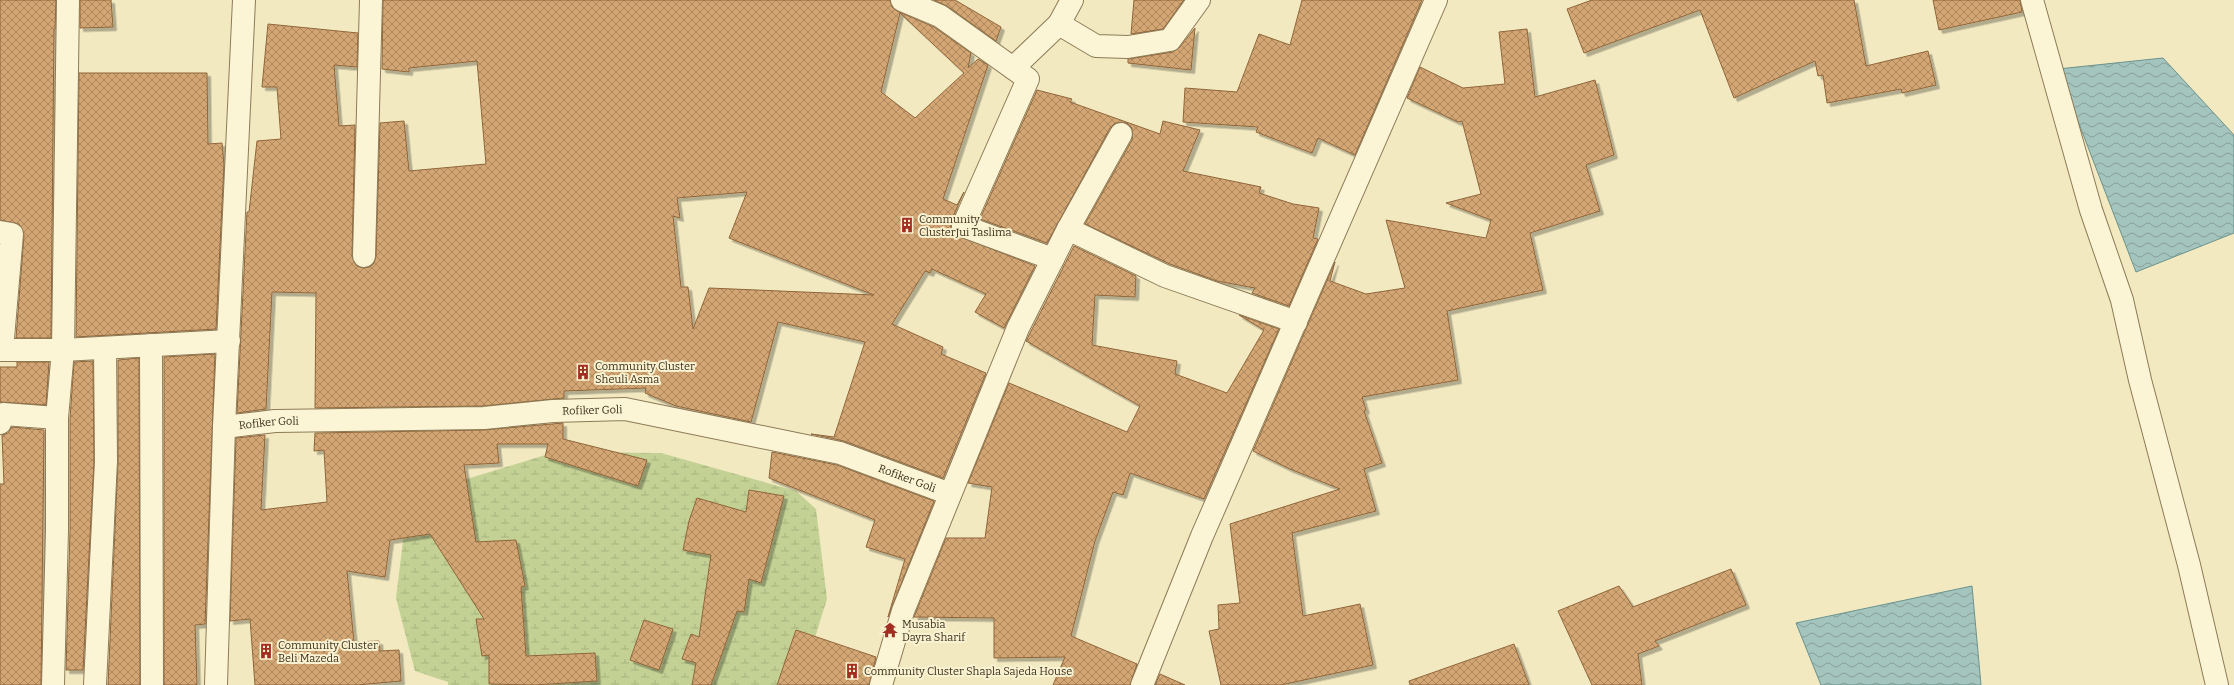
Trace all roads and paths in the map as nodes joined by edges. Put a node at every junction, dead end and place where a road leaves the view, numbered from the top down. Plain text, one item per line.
1 (68, 0) edge
2 (244, 0) edge
3 (371, 0) edge
4 (902, 0) edge
5 (1072, 0) edge
6 (1199, 0) edge
7 (1436, 0) edge
8 (2032, 0) edge
9 (1059, 24) junction
10 (1013, 68) junction
11 (1121, 134) dead end
12 (1068, 229) junction
13 (0, 232) edge
14 (364, 256) dead end
15 (1053, 259) junction
16 (1296, 322) junction
17 (228, 341) junction
18 (151, 345) junction
19 (105, 348) junction
20 (1, 350) edge
21 (63, 350) junction
22 (57, 418) junction
23 (0, 423) edge
24 (224, 427) junction
25 (950, 494) junction
26 (53, 685) edge
27 (94, 685) edge
28 (152, 685) edge
29 (216, 685) edge
30 (881, 685) edge
31 (1142, 685) edge
32 (2217, 685) edge

1 - 21 street
2 - 17 street
3 - 14 street
4 - 10 street
5 - 9 street
6 - 9 street
7 - 16 street
8 - 32 street
9 - 10 street
10 - 15 street
11 - 12 street
12 - 15 street
12 - 16 street
13 - 20 street
15 - 25 street
16 - 31 street
17 - 18 street
17 - 24 street
18 - 19 street
18 - 28 street
19 - 21 street
19 - 27 street
20 - 21 street
21 - 22 street
22 - 23 street
22 - 26 street
24 - 25 street, Rofiker Goli
24 - 29 street
25 - 30 street

